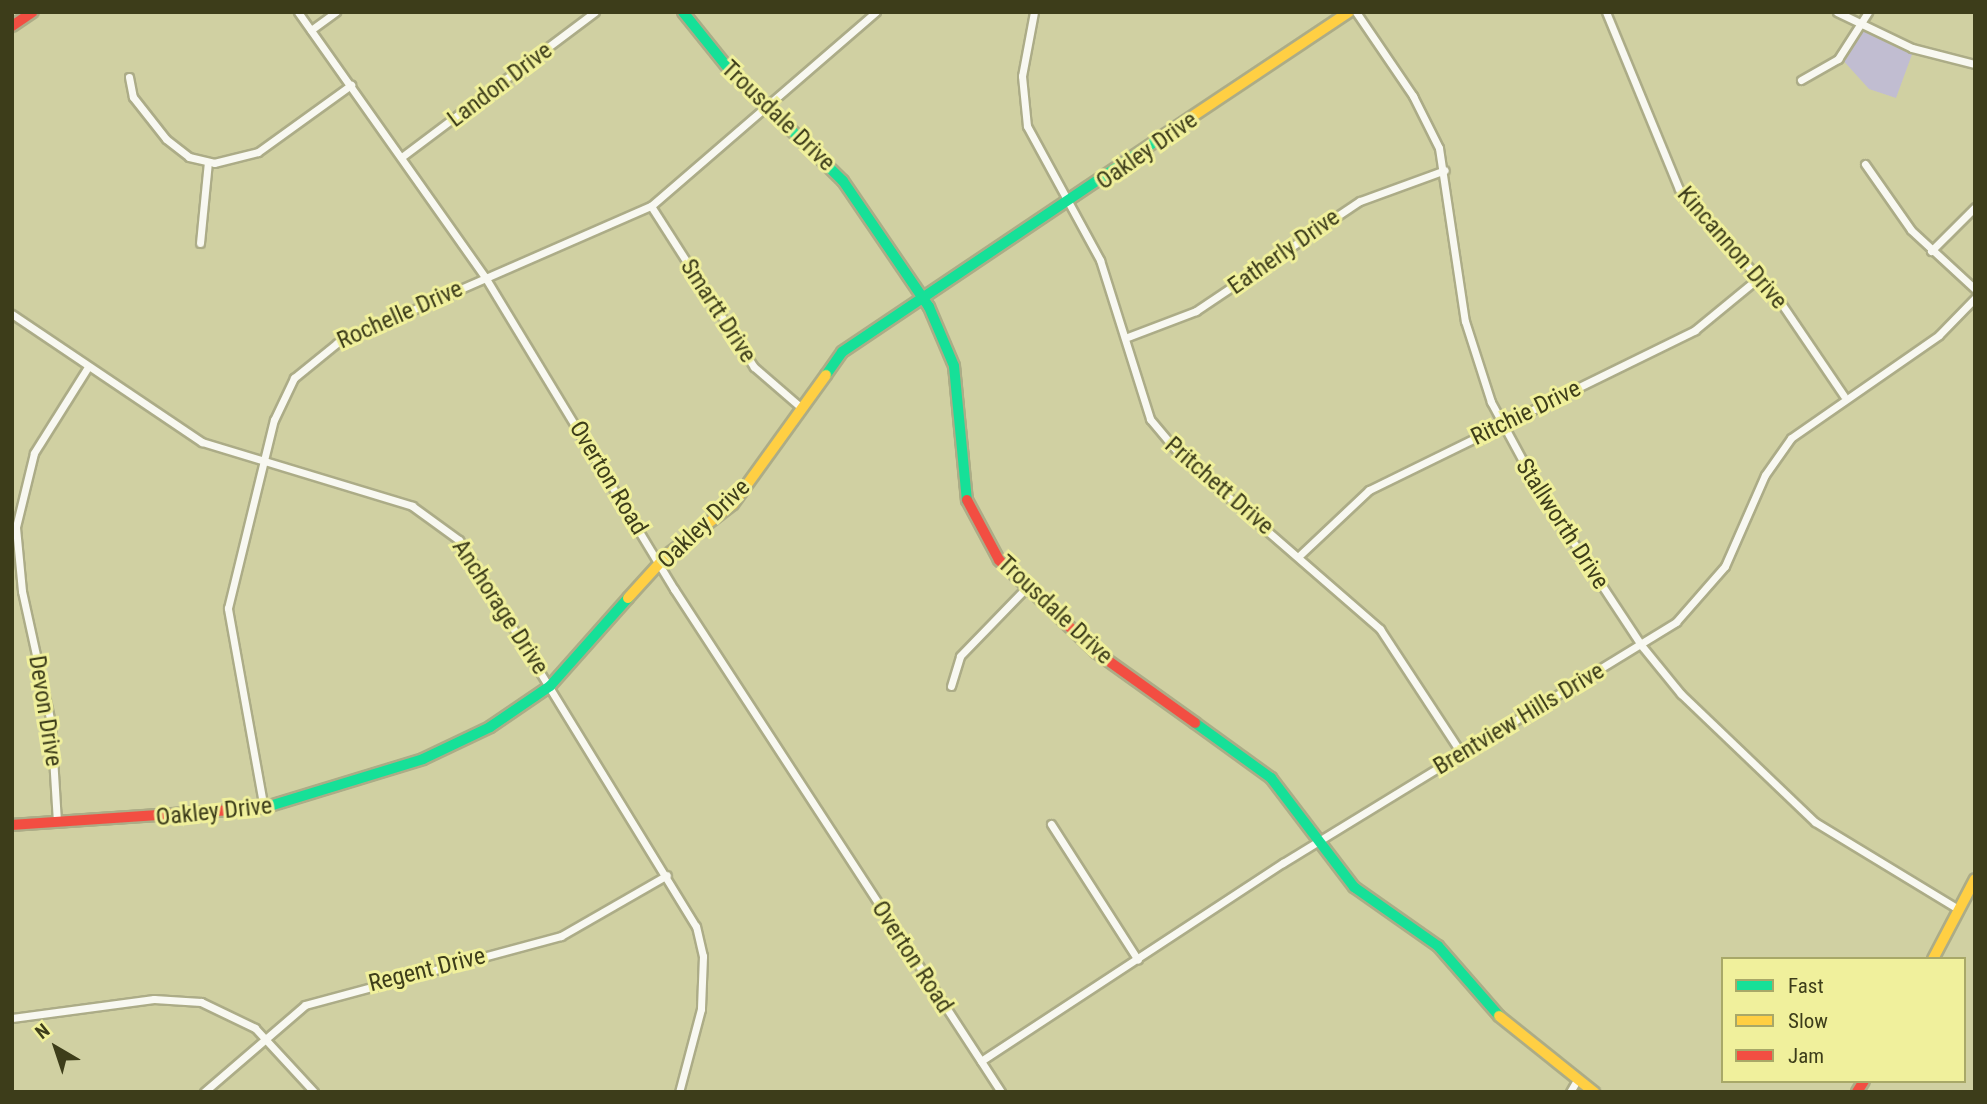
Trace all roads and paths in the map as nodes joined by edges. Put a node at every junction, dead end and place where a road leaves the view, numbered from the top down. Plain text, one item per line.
1 (33, 12) edge
2 (298, 12) edge
3 (336, 12) edge
4 (595, 12) edge
5 (683, 12) edge
6 (876, 12) edge
7 (1034, 12) edge
8 (1349, 12) edge
9 (1356, 12) edge
10 (1606, 12) edge
11 (1837, 12) edge
12 (1868, 12) edge
13 (1861, 25) junction
14 (12, 26) edge
15 (311, 30) junction
16 (1975, 64) edge
17 (129, 77) dead end
18 (1801, 80) dead end
19 (351, 85) junction
20 (768, 107) junction
21 (403, 156) junction
22 (208, 162) junction
23 (1865, 164) dead end
24 (1445, 170) junction
25 (651, 206) junction
26 (1068, 206) junction
27 (1975, 207) edge
28 (200, 243) dead end
29 (1931, 251) junction
30 (485, 277) junction
31 (1757, 279) junction
32 (1975, 289) edge
33 (923, 298) junction
34 (1975, 298) edge
35 (12, 314) edge
36 (1125, 338) junction
37 (88, 367) junction
38 (1844, 396) junction
39 (798, 405) junction
40 (1502, 425) junction
41 (262, 464) junction
42 (1300, 555) junction
43 (660, 565) junction
44 (1025, 589) junction
45 (1641, 645) junction
46 (550, 686) junction
47 (951, 686) dead end
48 (1461, 753) junction
49 (264, 809) junction
50 (57, 822) junction
51 (1051, 824) dead end
52 (12, 825) edge
53 (1319, 841) junction
54 (667, 875) junction
55 (1975, 879) edge
56 (1958, 909) junction
57 (1934, 957) edge
58 (1138, 960) junction
59 (12, 1018) edge
60 (263, 1037) junction
61 (981, 1061) junction
62 (1577, 1080) junction
63 (204, 1092) edge
64 (314, 1092) edge
65 (679, 1092) edge
66 (1001, 1092) edge
67 (1570, 1092) edge
68 (1594, 1092) edge

1 - 14 street
2 - 15 street, Overton Road
3 - 15 street
4 - 21 street, Landon Drive
5 - 20 street, Trousdale Drive
6 - 20 street, Rochelle Drive
7 - 26 street, Pritchett Drive
8 - 26 street, Oakley Drive
9 - 24 street, Stallworth Drive
10 - 31 street, Kincannon Drive
11 - 13 street
12 - 13 street
13 - 16 street
13 - 18 street
15 - 19 street, Overton Road
17 - 22 street
19 - 21 street, Overton Road
19 - 22 street
20 - 25 street, Rochelle Drive
20 - 33 street, Trousdale Drive
21 - 30 street, Overton Road
22 - 28 street
23 - 29 street
24 - 36 street, Eatherly Drive
24 - 40 street, Stallworth Drive
25 - 30 street, Rochelle Drive
25 - 39 street, Smartt Drive
26 - 33 street, Oakley Drive
26 - 36 street, Pritchett Drive
27 - 29 street
29 - 32 street
30 - 41 street, Rochelle Drive
30 - 43 street, Overton Road
31 - 38 street, Kincannon Drive
31 - 40 street, Ritchie Drive
33 - 39 street, Oakley Drive
33 - 44 street, Trousdale Drive
34 - 38 street, Brentview Hills Drive
35 - 37 street, Anchorage Drive
36 - 42 street, Pritchett Drive
37 - 41 street, Anchorage Drive
37 - 50 street, Devon Drive
38 - 45 street, Brentview Hills Drive
39 - 43 street, Oakley Drive
40 - 42 street, Ritchie Drive
40 - 45 street, Stallworth Drive
41 - 46 street, Anchorage Drive
41 - 49 street, Rochelle Drive
42 - 48 street, Pritchett Drive
43 - 46 street, Oakley Drive
43 - 61 street, Overton Road
44 - 47 street
44 - 53 street, Trousdale Drive
45 - 48 street, Brentview Hills Drive
45 - 56 street, Stallworth Drive
46 - 49 street, Oakley Drive
46 - 54 street, Anchorage Drive
48 - 53 street, Brentview Hills Drive
49 - 50 street, Oakley Drive
50 - 52 street, Oakley Drive
51 - 58 street
53 - 58 street, Brentview Hills Drive
53 - 62 street, Trousdale Drive
54 - 60 street, Regent Drive
54 - 65 street, Anchorage Drive
55 - 56 street
56 - 57 street
58 - 61 street, Brentview Hills Drive
59 - 60 street
60 - 63 street, Regent Drive
60 - 64 street
61 - 66 street, Overton Road
62 - 67 street
62 - 68 street, Trousdale Drive

